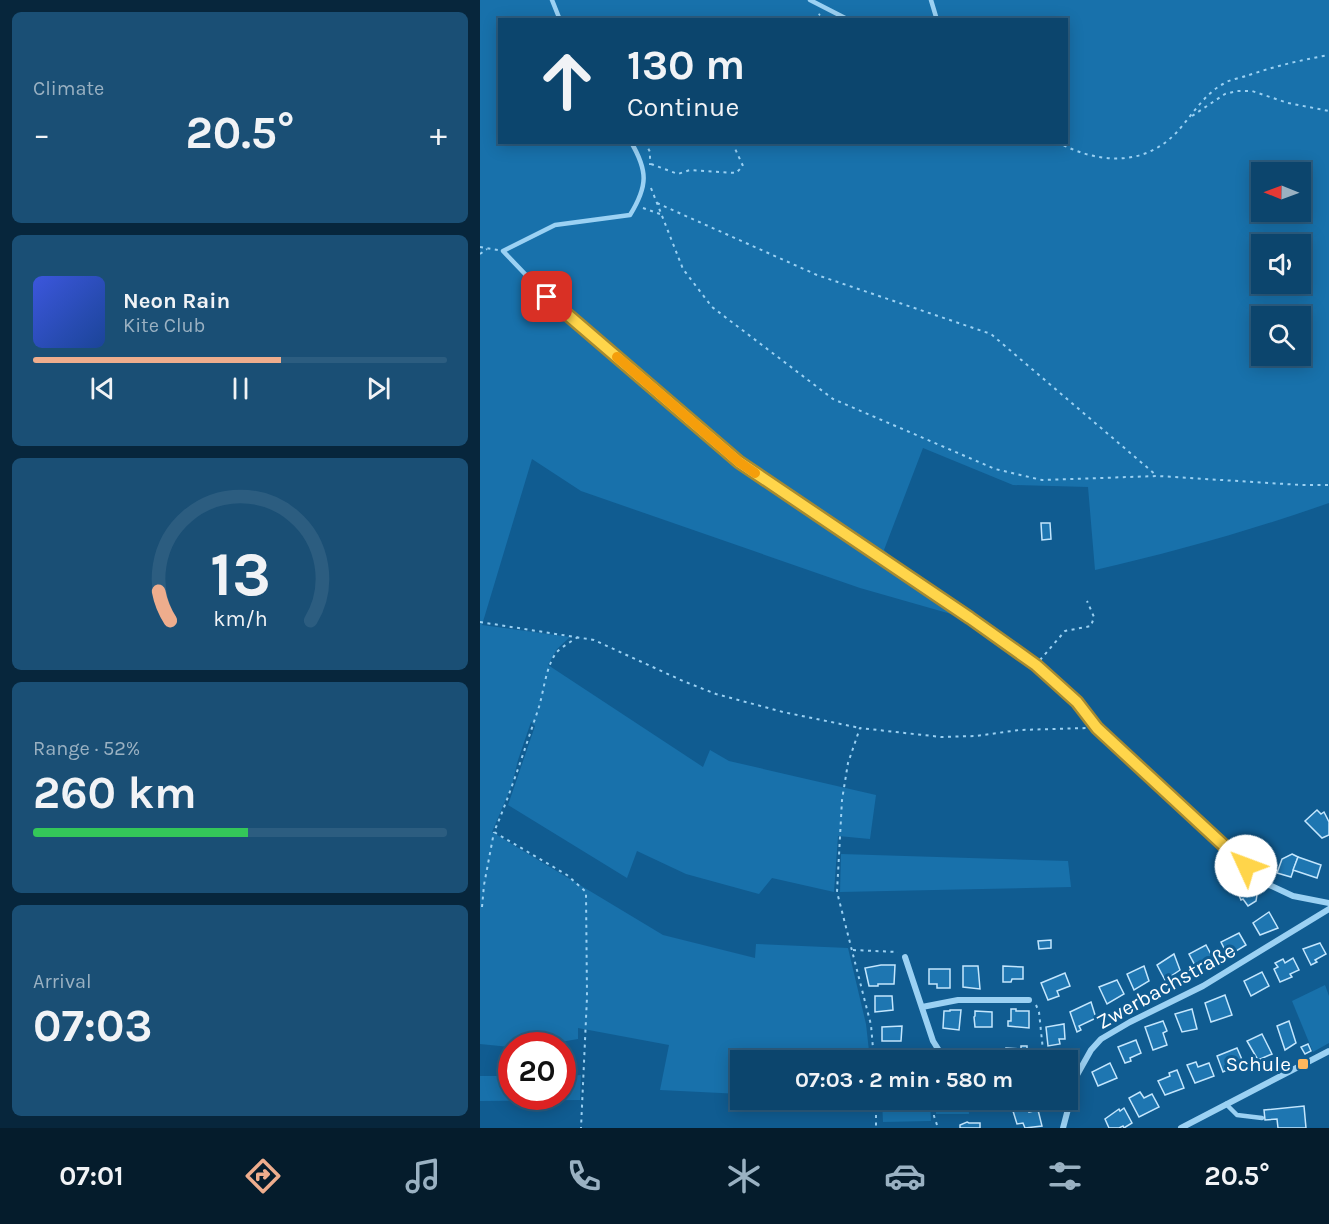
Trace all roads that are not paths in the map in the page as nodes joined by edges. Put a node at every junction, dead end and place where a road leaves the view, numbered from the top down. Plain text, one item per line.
1 (552, 0) edge
2 (810, 0) edge
3 (932, 0) edge
4 (559, 18) edge
5 (845, 18) edge
6 (936, 18) edge
7 (632, 144) edge
8 (1263, 882) joint
9 (1329, 903) edge
10 (1329, 909) edge
11 (905, 957) road end
12 (1029, 999) road end
13 (922, 1007) junction
14 (939, 1050) edge
15 (1329, 1050) edge
16 (1078, 1073) edge
17 (1226, 1104) junction
18 (1066, 1110) edge
19 (1262, 1118) dead end
20 (1063, 1128) edge
21 (1181, 1128) edge

1 - 4 lane
2 - 5 lane
3 - 6 lane
7 - 8 lane
8 - 9 street
10 - 16 street, Zwerbachstraße
11 - 13 street
12 - 13 street
13 - 14 street
15 - 17 street
17 - 19 lane
17 - 21 street
18 - 20 street, Zwerbachstraße

